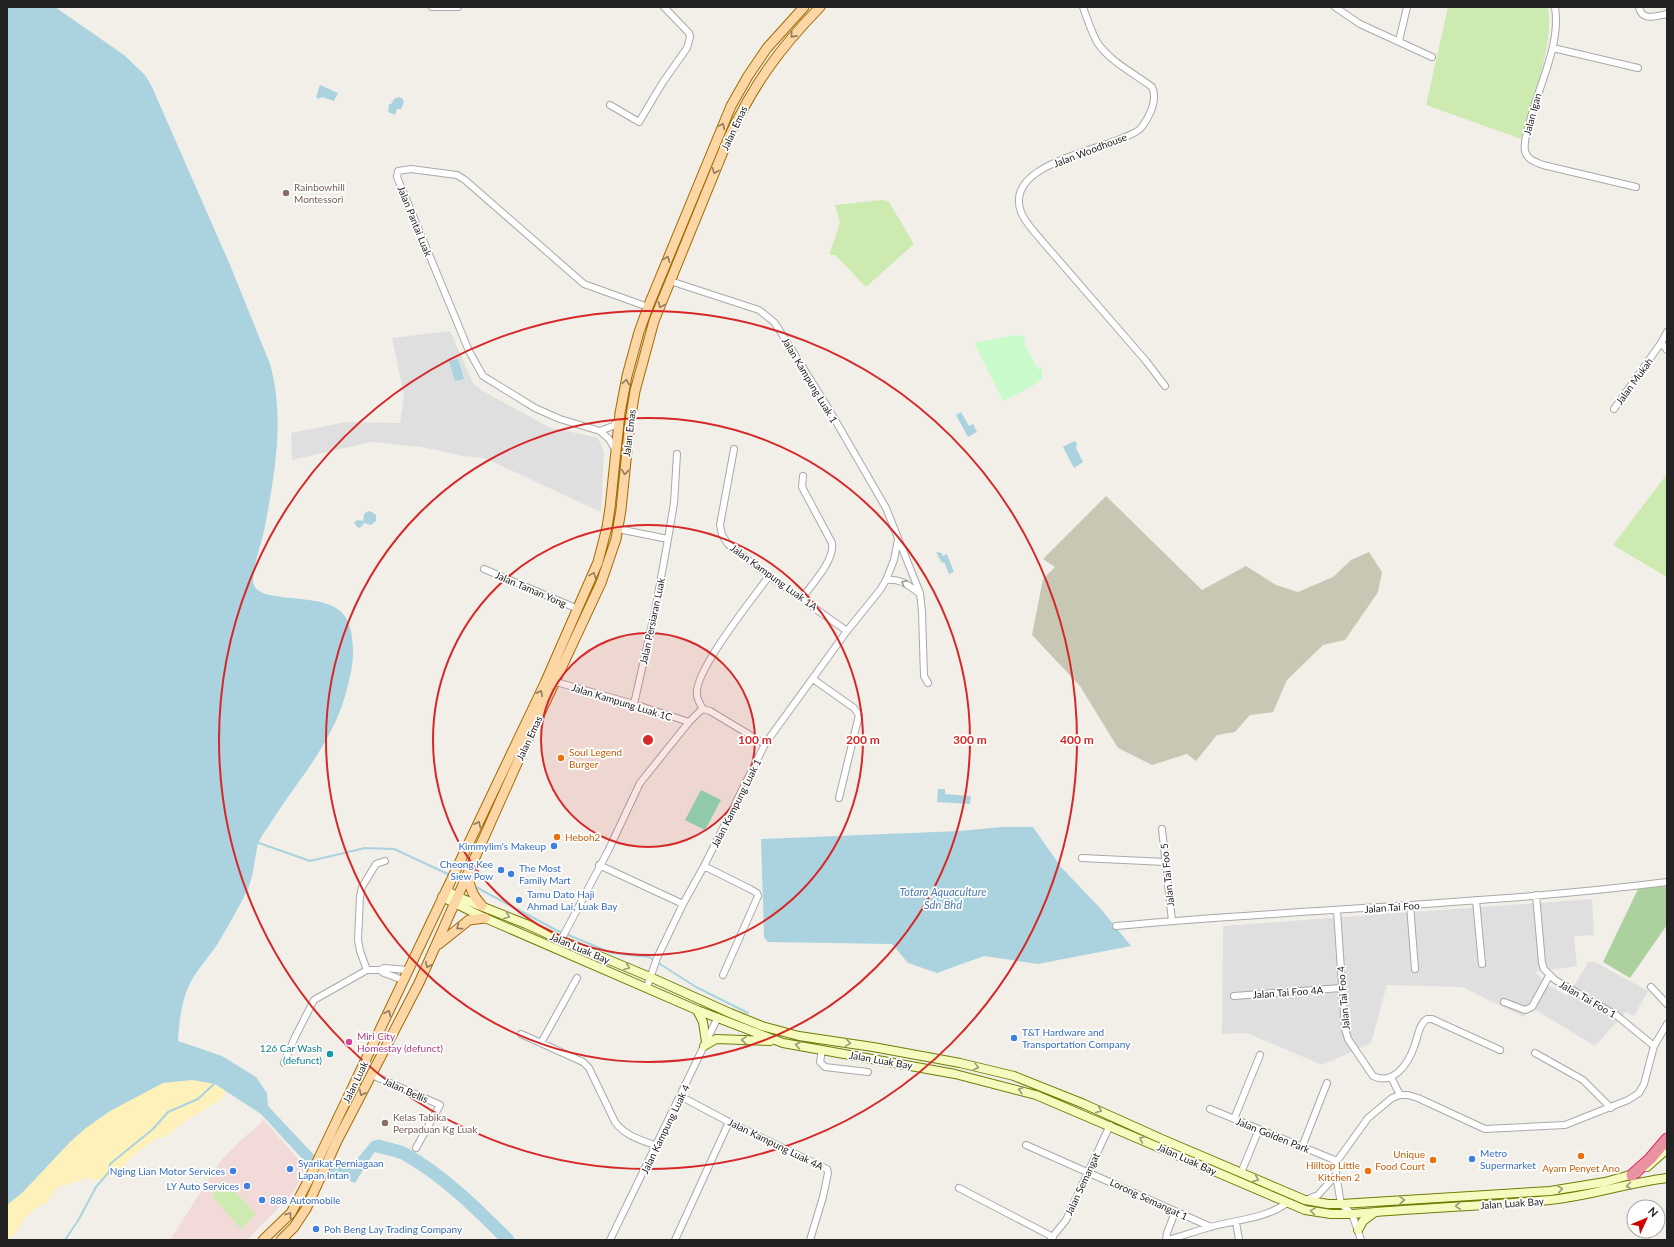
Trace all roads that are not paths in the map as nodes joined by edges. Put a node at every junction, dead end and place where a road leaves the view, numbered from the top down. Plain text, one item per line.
1 (432, 7) edge
2 (458, 7) edge
3 (664, 7) edge
4 (804, 7) edge
5 (820, 7) edge
6 (1083, 7) edge
7 (1335, 7) edge
8 (1407, 7) edge
9 (1555, 7) edge
10 (1639, 7) edge
11 (1667, 14) edge
12 (1399, 41) junction
13 (1553, 48) junction
14 (1432, 57) dead end
15 (1638, 68) dead end
16 (610, 105) dead end
17 (1636, 187) dead end
18 (670, 282) junction
19 (648, 307) junction
20 (1667, 332) edge
21 (1661, 343) junction
22 (1667, 350) edge
23 (1165, 386) dead end
24 (1614, 409) dead end
25 (619, 420) junction
26 (600, 431) junction
27 (734, 449) dead end
28 (616, 451) junction
29 (677, 454) dead end
30 (803, 476) dead end
31 (618, 529) junction
32 (668, 539) junction
33 (898, 539) junction
34 (484, 569) dead end
35 (769, 576) junction
36 (886, 580) junction
37 (920, 593) junction
38 (802, 598) junction
39 (578, 609) junction
40 (847, 630) junction
41 (813, 679) junction
42 (556, 682) junction
43 (928, 683) dead end
44 (634, 704) junction
45 (703, 709) junction
46 (689, 722) junction
47 (765, 744) junction
48 (838, 798) dead end
49 (1162, 829) dead end
50 (1082, 858) dead end
51 (385, 861) dead end
52 (1165, 862) junction
53 (599, 865) junction
54 (704, 866) junction
55 (452, 875) joint
56 (467, 881) junction
57 (1667, 882) edge
58 (444, 893) junction
59 (1536, 895) junction
60 (456, 900) junction
61 (1476, 900) junction
62 (683, 904) junction
63 (1410, 905) junction
64 (482, 906) junction
65 (1337, 911) junction
66 (485, 918) junction
67 (1172, 921) junction
68 (1116, 926) dead end
69 (561, 940) junction
70 (437, 946) junction
71 (1482, 964) dead end
72 (1415, 969) dead end
73 (368, 970) junction
74 (380, 970) junction
75 (408, 970) junction
76 (723, 975) dead end
77 (1549, 976) junction
78 (650, 977) junction
79 (577, 978) dead end
80 (403, 980) junction
81 (648, 987) junction
82 (1651, 987) dead end
83 (1341, 988) junction
84 (1234, 996) dead end
85 (1504, 1002) dead end
86 (1667, 1004) edge
87 (715, 1007) junction
88 (697, 1010) junction
89 (730, 1013) junction
90 (718, 1017) junction
91 (1667, 1024) edge
92 (522, 1034) dead end
93 (541, 1043) junction
94 (783, 1043) junction
95 (705, 1044) junction
96 (1654, 1046) junction
97 (822, 1050) junction
98 (1500, 1050) dead end
99 (1535, 1053) dead end
100 (1260, 1055) dead end
101 (284, 1063) dead end
102 (868, 1072) dead end
103 (372, 1075) junction
104 (1391, 1077) junction
105 (1327, 1083) dead end
106 (1400, 1095) junction
107 (680, 1096) junction
108 (1611, 1108) junction
109 (1210, 1109) dead end
110 (1234, 1119) junction
111 (730, 1122) junction
112 (1110, 1125) junction
113 (1259, 1129) junction
114 (1667, 1139) edge
115 (1026, 1145) dead end
116 (657, 1146) junction
117 (1302, 1147) junction
118 (416, 1148) dead end
119 (1667, 1149) edge
120 (1337, 1160) junction
121 (1088, 1171) junction
122 (1241, 1172) junction
123 (1336, 1175) junction
124 (1632, 1175) junction
125 (1667, 1178) edge
126 (959, 1188) dead end
127 (1306, 1200) junction
128 (1364, 1202) junction
129 (1287, 1203) junction
130 (1341, 1204) junction
131 (1377, 1211) junction
132 (1175, 1212) junction
133 (1352, 1214) junction
134 (1236, 1222) junction
135 (1211, 1227) junction
136 (1358, 1230) junction
137 (1052, 1238) edge
138 (263, 1240) edge
139 (281, 1240) edge
140 (610, 1240) edge
141 (675, 1240) edge
142 (810, 1240) edge
143 (1167, 1240) edge
144 (1240, 1240) edge
145 (1361, 1240) edge

1 - 2 street
3 - 16 street
19 -> 4 main road, Jalan Emas
5 -> 18 main road, Jalan Emas
6 - 23 street, Jalan Woodhouse
7 - 12 street
8 - 12 street
9 - 13 street, Jalan Igan
10 - 11 street
12 - 14 street
13 - 15 street
13 - 17 street, Jalan Igan
18 -> 31 main road, Jalan Emas
18 - 33 street, Jalan Kampung Luak 1
25 -> 19 main road, Jalan Emas
19 - 26 street, Jalan Pantai Luak
20 - 21 street, Jalan Mukah
21 - 22 street
21 - 24 street, Jalan Mukah
25 - 26 street
25 - 28 main road, Jalan Emas
26 - 28 street, Jalan Pantai Luak
27 - 35 street, Jalan Kampung Luak 1A
39 -> 28 main road, Jalan Emas
29 - 32 street, Jalan Persiaran Luak
30 - 38 street
31 - 32 street
31 - 42 main road, Jalan Emas
32 - 44 street, Jalan Persiaran Luak
33 - 36 street, Jalan Kampung Luak 1
33 - 37 street, Jalan Kampung Luak 1
34 - 39 street, Jalan Taman Yong
35 - 38 street, Jalan Kampung Luak 1A
35 - 45 street
37 -> 36 street
36 - 40 street, Jalan Kampung Luak 1
37 - 43 street, Jalan Kampung Luak 1
38 - 40 street, Jalan Kampung Luak 1A
55 -> 39 main road, Jalan Emas
40 - 41 street, Jalan Kampung Luak 1
41 - 47 street, Jalan Kampung Luak 1
41 - 48 street
42 - 44 street, Jalan Kampung Luak 1C
42 - 56 main road, Jalan Emas
44 - 46 street, Jalan Kampung Luak 1C
45 - 46 street
45 - 47 street
46 - 53 street
47 - 54 street, Jalan Kampung Luak 1
49 - 52 street, Jalan Tai Foo 5
50 - 52 street
51 - 73 street
52 - 67 street, Jalan Tai Foo 5
53 - 62 street
53 - 69 street
54 - 62 street, Jalan Kampung Luak 1
54 - 76 street
55 - 58 main road, Jalan Luak
56 - 60 main road, Jalan Luak
56 - 64 main road
57 - 59 street, Jalan Tai Foo
58 - 60 street, Jalan Luak Bay
58 - 75 main road, Jalan Luak
59 - 61 street, Jalan Tai Foo
59 - 77 street, Jalan Tai Foo 1
60 - 64 street, Jalan Luak Bay
60 - 66 street, Jalan Luak Bay
60 - 70 main road, Jalan Luak
61 - 63 street, Jalan Tai Foo
61 - 71 street
62 - 78 street, Jalan Kampung Luak 1
63 - 65 street, Jalan Tai Foo
63 - 72 street
64 -> 69 street, Jalan Luak Bay
65 - 67 street, Jalan Tai Foo
65 - 83 street, Jalan Tai Foo 4
66 -> 70 main road
66 - 81 street, Jalan Luak Bay
67 - 68 street, Jalan Tai Foo
69 -> 78 street, Jalan Luak Bay
70 -> 103 main road, Jalan Luak
73 - 74 street
73 - 101 street
74 - 75 street
74 - 80 street
75 - 80 main road, Jalan Luak
77 - 85 street
77 - 96 street, Jalan Tai Foo 1
78 - 81 street, Jalan Kampung Luak 1
78 - 87 street, Jalan Luak Bay
79 - 93 street
138 -> 80 main road, Jalan Luak
81 - 88 street, Jalan Luak Bay
82 - 86 street
83 - 84 street, Jalan Tai Foo 4A
83 - 104 street, Jalan Tai Foo 4
87 - 89 street, Jalan Luak Bay
87 - 90 street
88 - 90 street, Jalan Luak Bay
88 - 95 street
89 - 90 street
89 -> 122 street, Jalan Luak Bay
90 - 94 street, Jalan Luak Bay
90 - 95 street, Jalan Kampung Luak 4
91 - 96 street
92 - 93 street
93 - 116 street
94 -> 95 street
97 -> 94 street, Jalan Luak Bay
95 - 107 street, Jalan Kampung Luak 4
96 - 108 street
97 - 102 street
112 -> 97 street, Jalan Luak Bay
98 - 104 street
99 - 108 street
100 - 110 street
103 - 118 street, Jalan Bellis
103 -> 139 main road, Jalan Luak
104 - 106 street
105 - 117 street
106 - 108 street
106 - 120 street
107 - 111 street, Jalan Kampung Luak 4A
107 - 116 street, Jalan Kampung Luak 4
109 - 110 street, Jalan Golden Park
110 - 113 street, Jalan Golden Park
111 - 141 street
111 - 142 street, Jalan Kampung Luak 4A
112 - 121 street, Jalan Semangat
129 -> 112 street, Jalan Luak Bay
113 - 117 street, Jalan Golden Park
113 - 122 street
114 - 124 highway
115 - 121 street, Lorong Semangat 1
116 - 140 street, Jalan Kampung Luak 4
117 - 120 street, Jalan Golden Park
119 - 124 street, Jalan Luak Bay
120 - 123 street
121 - 132 street, Lorong Semangat 1
121 - 137 street, Jalan Semangat
122 -> 127 street, Jalan Luak Bay
123 - 127 street
123 - 130 street
128 -> 124 street, Jalan Luak Bay
125 -> 131 street, Jalan Luak Bay
126 - 137 street
127 - 130 street, Jalan Luak Bay
128 - 130 street, Jalan Luak Bay
128 - 133 street
133 -> 129 street, Jalan Luak Bay
129 - 134 street
130 - 133 street
131 - 133 street, Jalan Luak Bay
131 - 136 street
132 - 135 street, Lorong Semangat 1
132 - 143 street
133 - 136 street
134 - 135 street
134 - 144 street
135 - 143 street
136 - 145 street

